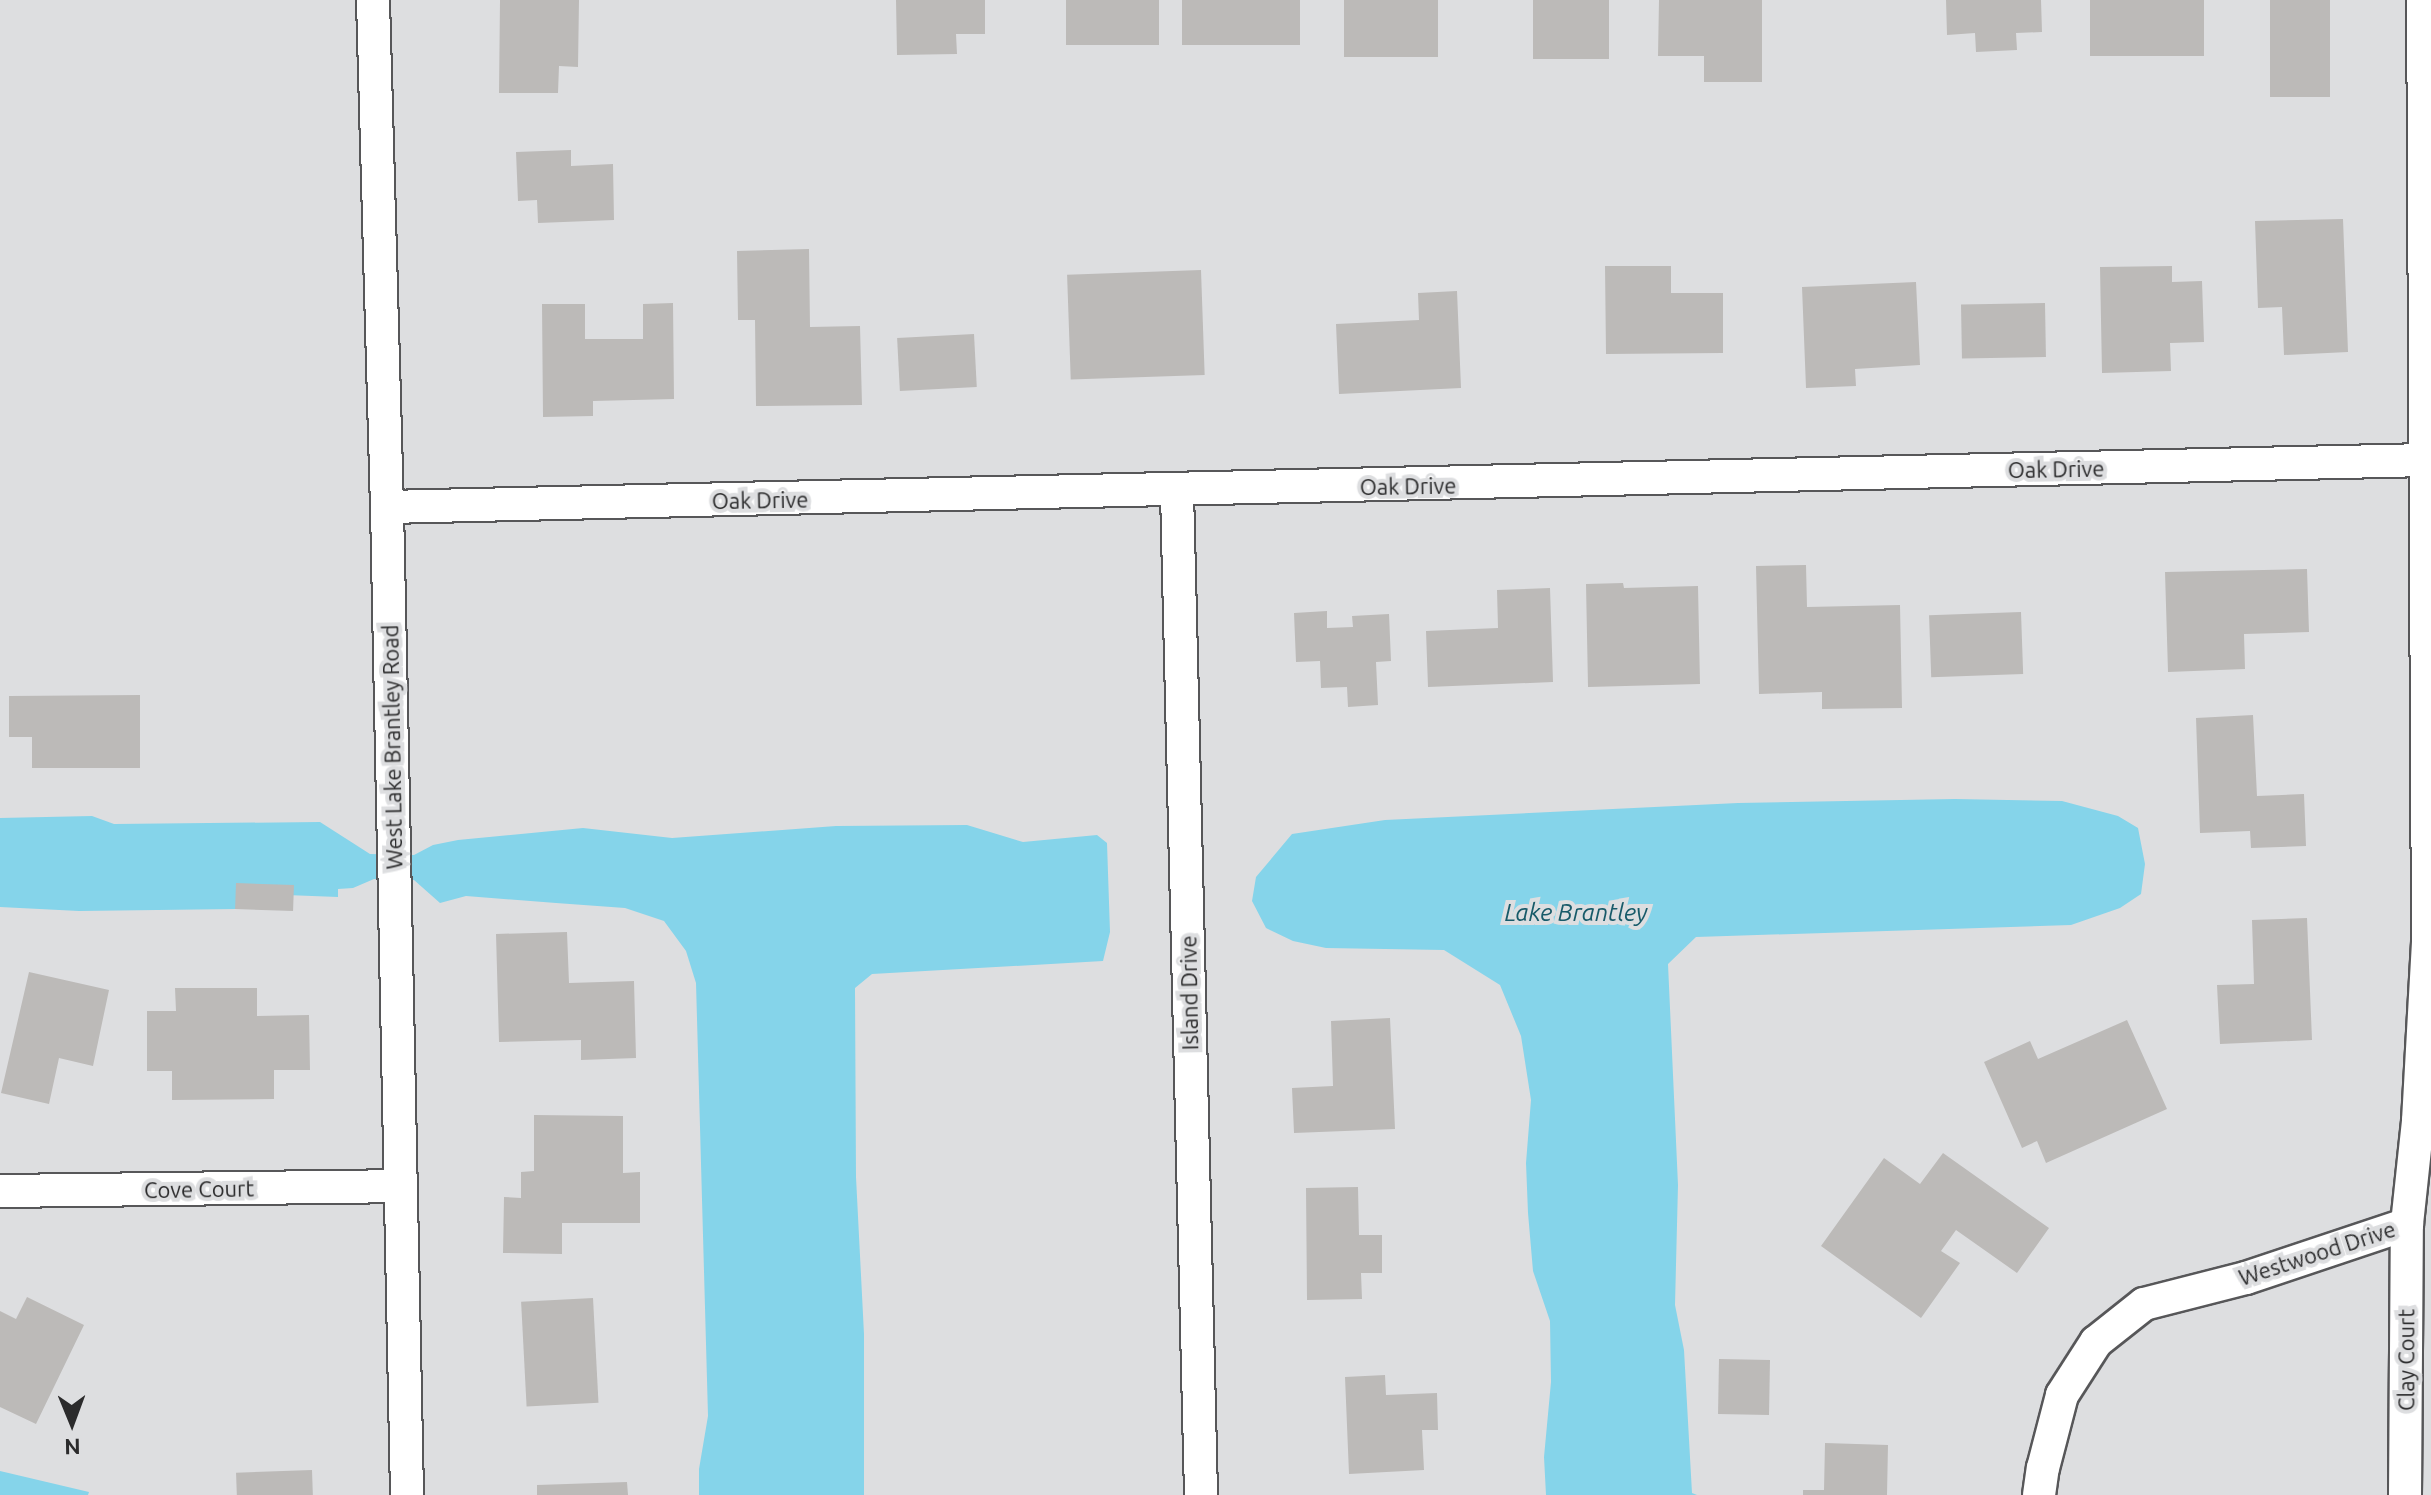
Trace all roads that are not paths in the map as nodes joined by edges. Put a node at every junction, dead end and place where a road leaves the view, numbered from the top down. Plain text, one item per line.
1 (373, 0) edge
2 (2423, 0) edge
3 (2429, 460) junction
4 (1177, 491) junction
5 (387, 507) junction
6 (398, 1186) junction
7 (0, 1191) edge
8 (2407, 1224) junction
9 (407, 1495) edge
10 (1201, 1495) edge
11 (2039, 1495) edge
12 (2405, 1495) edge

1 - 5 street, West Lake Brantley Road
2 - 3 street, Westwood Drive
3 - 4 street, Oak Drive
3 - 8 street, Westwood Drive
4 - 5 street, Oak Drive
4 - 10 street, Island Drive
5 - 6 street, West Lake Brantley Road
6 - 7 street, Cove Court
6 - 9 street, West Lake Brantley Road
8 - 11 street, Westwood Drive
8 - 12 street, Clay Court

